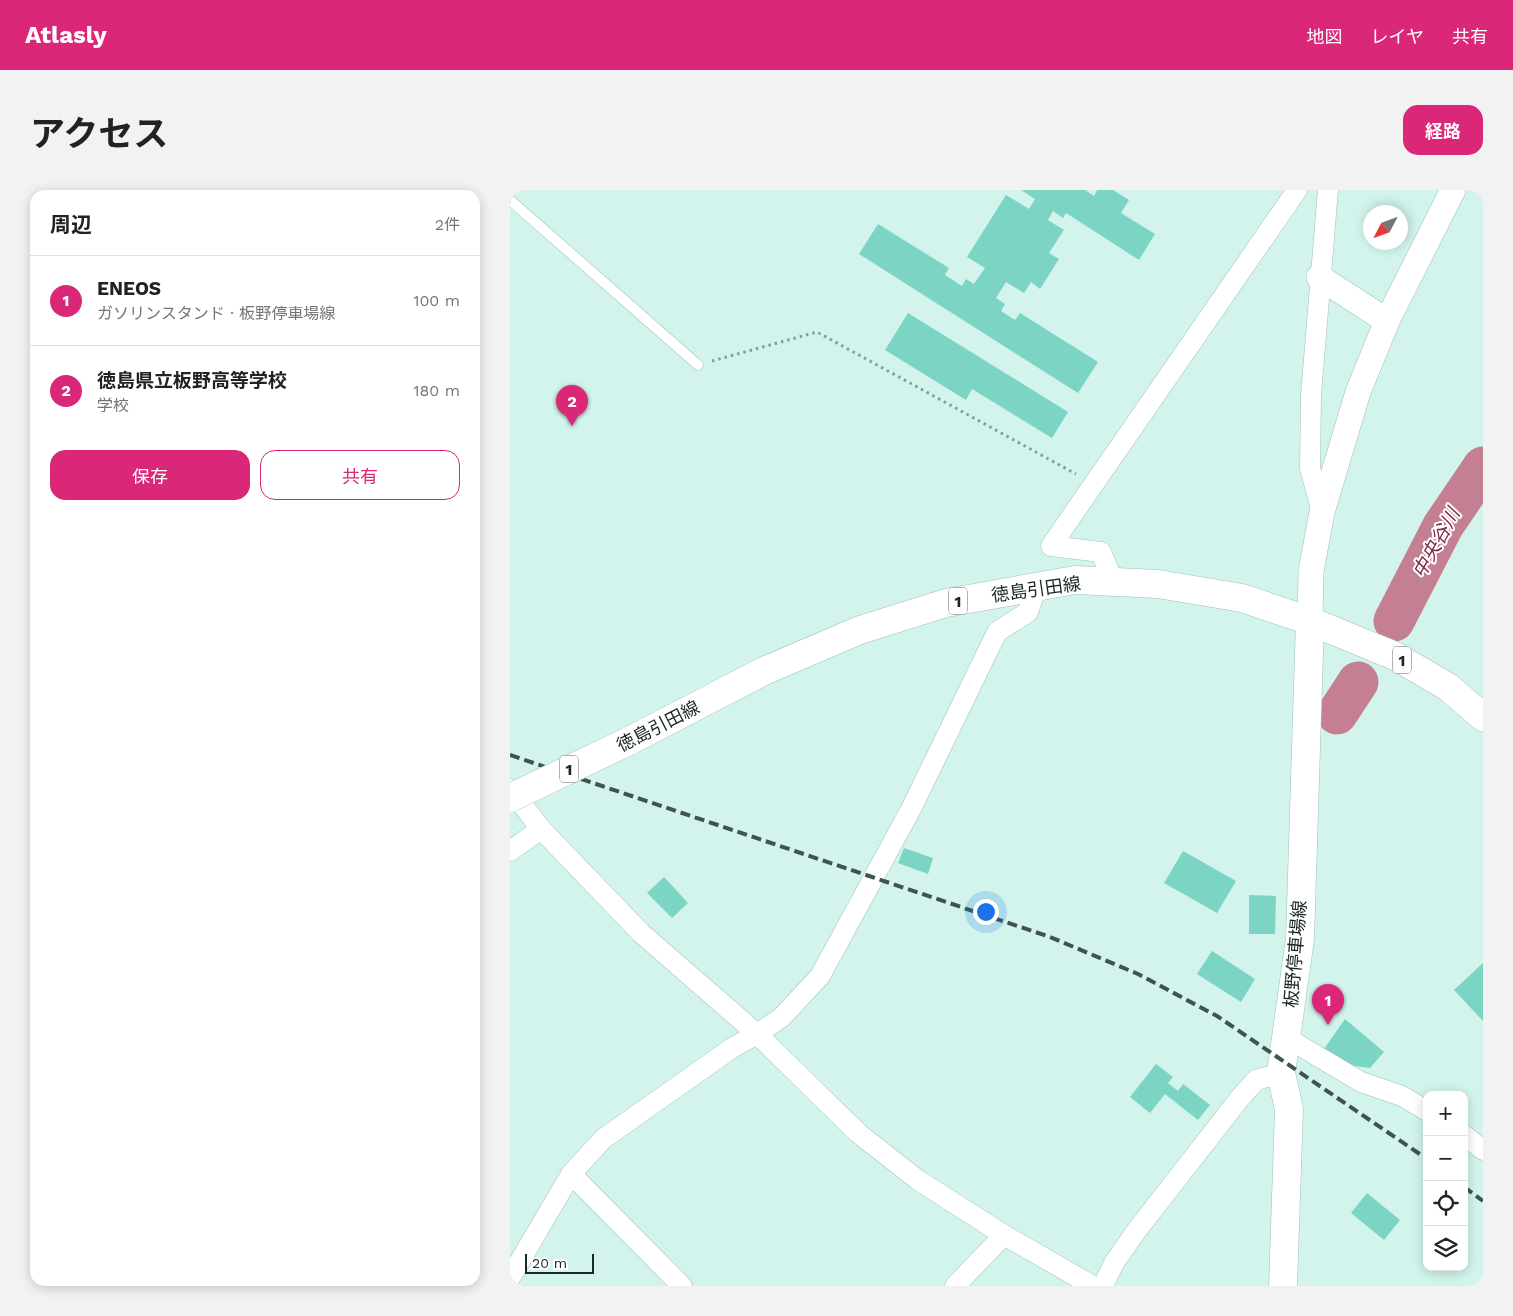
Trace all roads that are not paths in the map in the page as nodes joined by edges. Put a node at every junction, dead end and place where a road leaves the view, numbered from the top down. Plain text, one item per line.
1 (1297, 190) edge
2 (1328, 190) edge
3 (1453, 190) edge
4 (510, 200) edge
5 (1319, 276) junction
6 (1387, 321) junction
7 (698, 365) road end
8 (1322, 512) junction
9 (1109, 582) junction
10 (1038, 586) junction
11 (1310, 621) junction
12 (1483, 717) edge
13 (510, 789) edge
14 (510, 798) edge
15 (542, 829) junction
16 (510, 851) edge
17 (758, 1034) junction
18 (1287, 1038) junction
19 (1280, 1074) junction
20 (1423, 1108) edge
21 (1465, 1136) edge
22 (1483, 1150) edge
23 (572, 1174) junction
24 (1004, 1235) junction
25 (510, 1278) edge
26 (682, 1286) edge
27 (955, 1286) edge
28 (1093, 1286) edge
29 (1103, 1286) edge
30 (1283, 1286) edge

1 - 9 street
2 - 5 street
3 - 6 street
4 - 7 lane
5 - 6 street
5 - 8 street
6 - 8 street
8 - 11 street
9 - 10 main road, 徳島引田線 / 1
9 - 11 main road, 徳島引田線 / 1
10 - 14 main road, 徳島引田線 / 1, bridge
10 - 17 street
11 - 12 main road, 徳島引田線 / 1
11 - 18 main road, 板野停車場線
13 - 15 street
15 - 16 street
15 - 17 street
17 - 23 street
17 - 24 street
18 - 19 main road, 板野停車場線
18 - 20 street
19 - 29 street
19 - 30 main road, 板野停車場線
21 - 22 street
23 - 25 street
23 - 26 street
24 - 27 street
24 - 28 street

